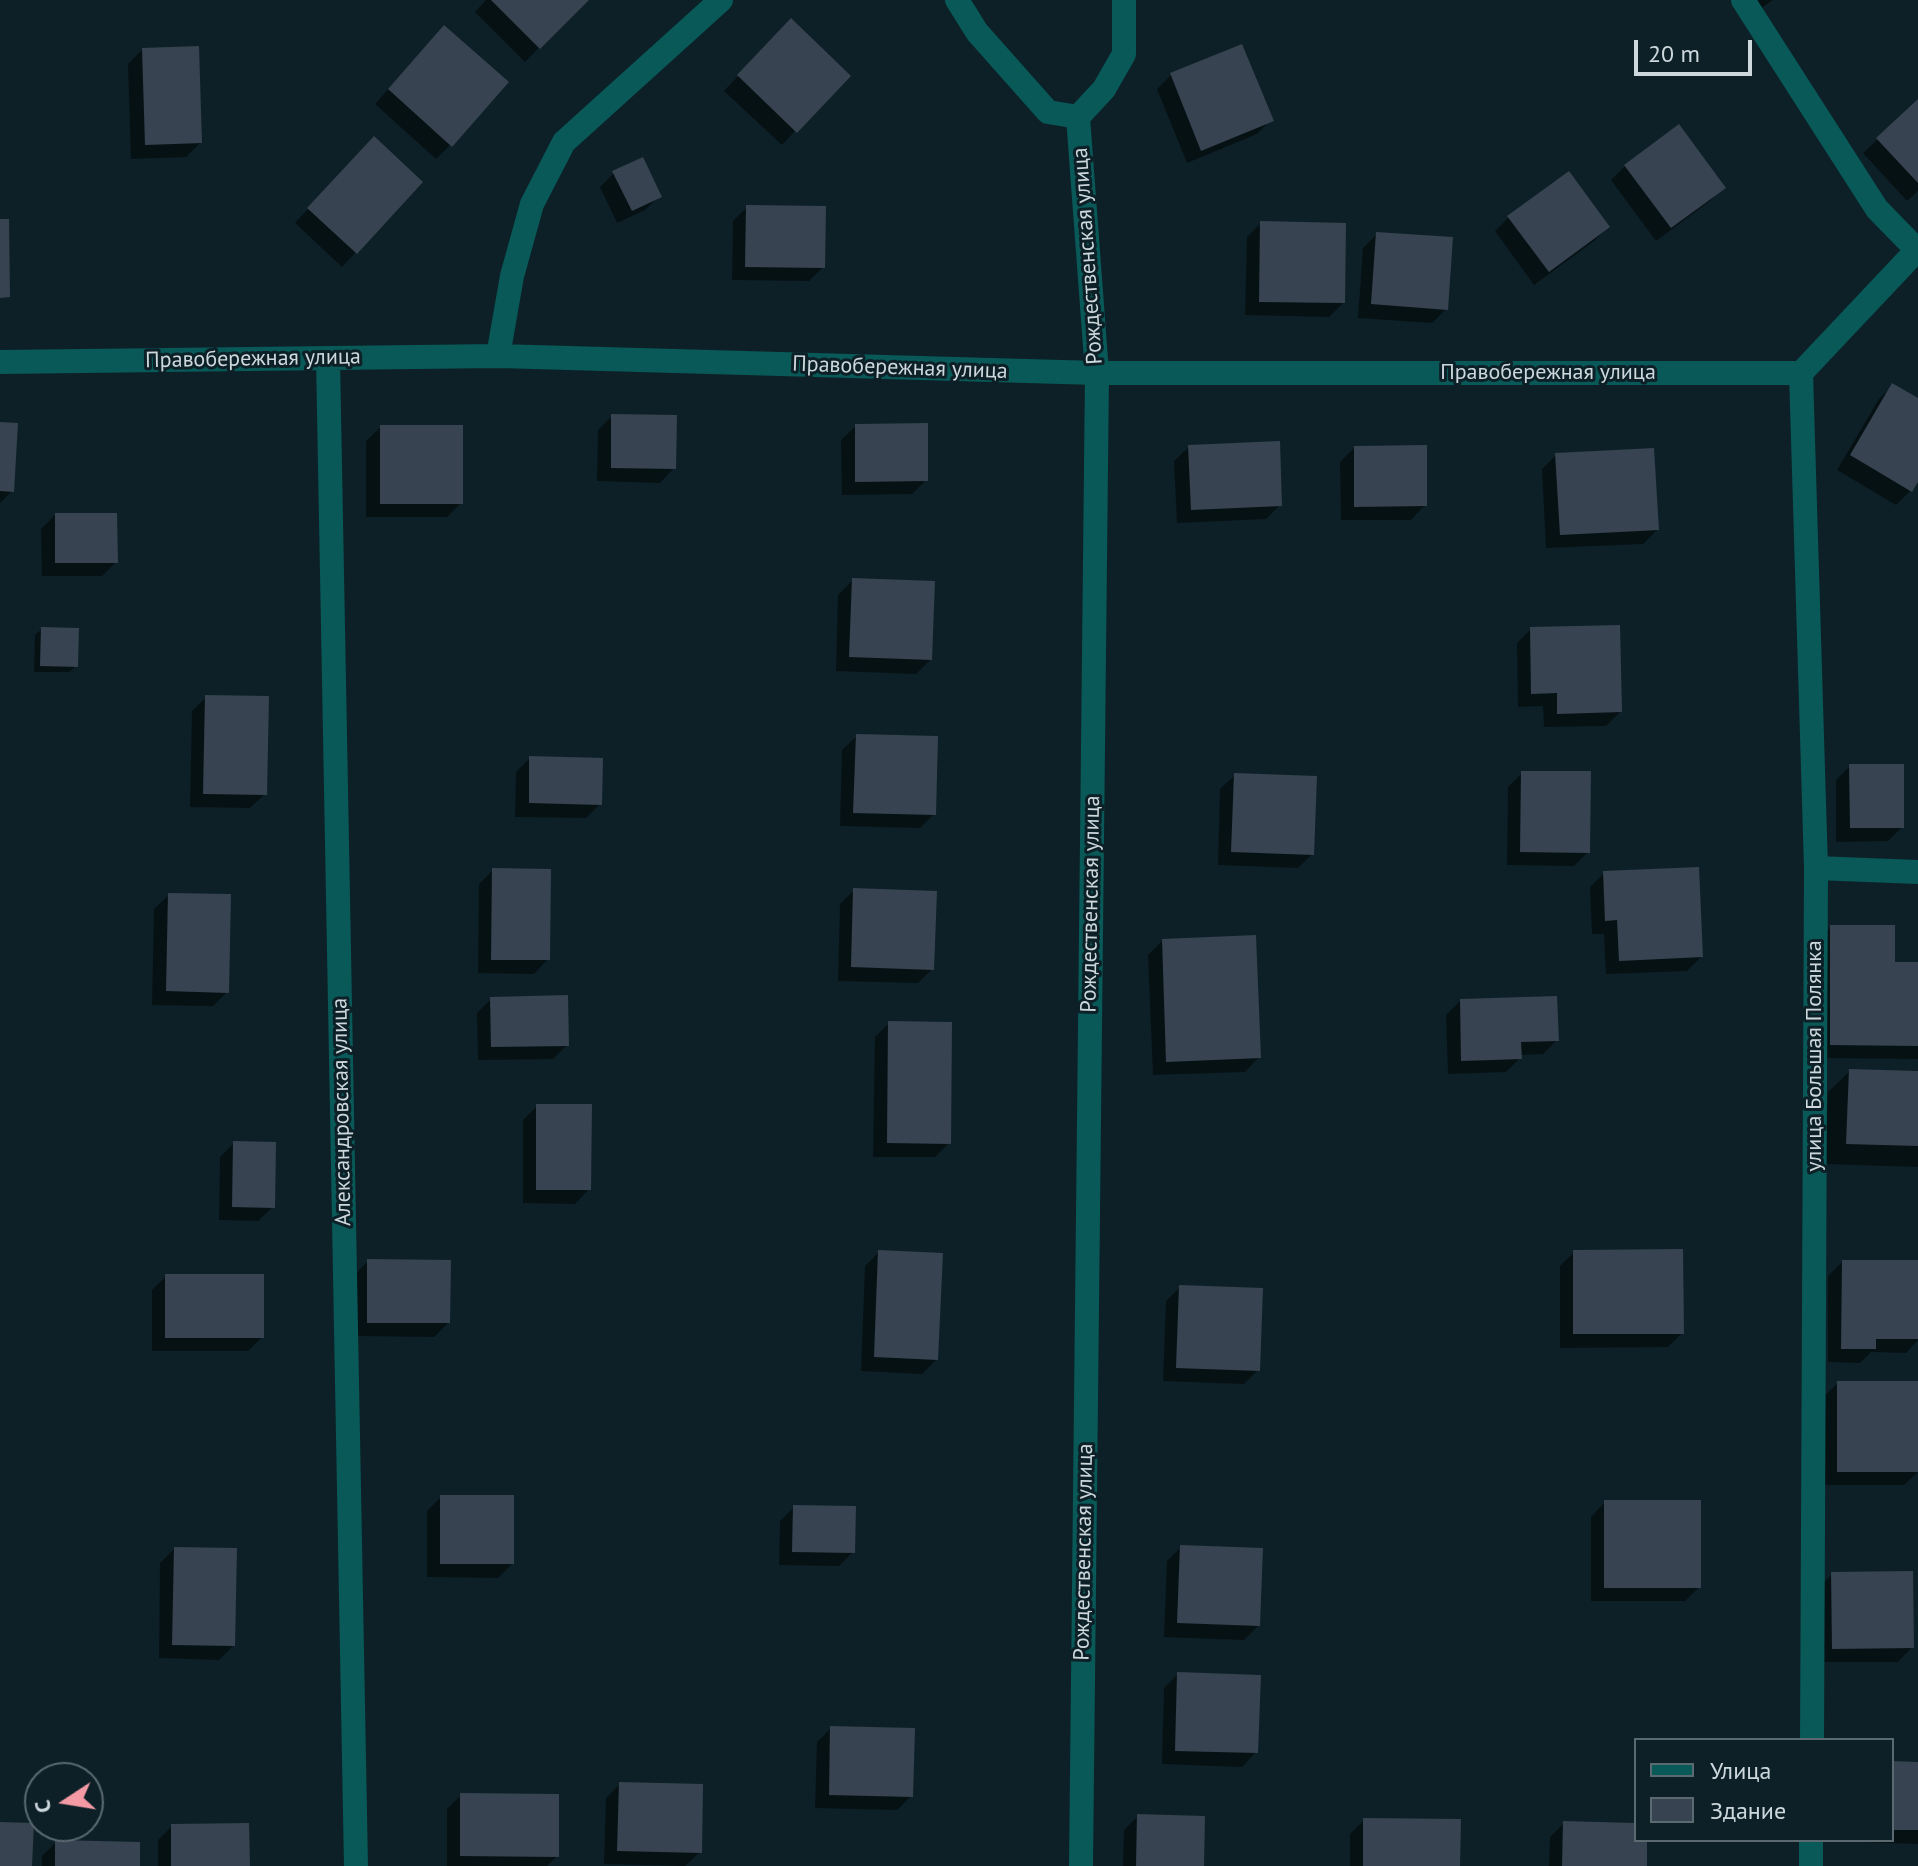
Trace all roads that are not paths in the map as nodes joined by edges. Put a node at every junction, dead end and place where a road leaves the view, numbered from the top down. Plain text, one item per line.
1 (721, 0) edge
2 (957, 0) edge
3 (1124, 0) edge
4 (1743, 0) edge
5 (1078, 117) junction
6 (1917, 250) edge
7 (498, 356) junction
8 (328, 358) junction
9 (0, 362) edge
10 (1097, 373) junction
11 (1801, 373) junction
12 (1816, 868) junction
13 (1918, 872) edge
14 (1812, 1738) edge
15 (1811, 1842) edge
16 (356, 1866) edge
17 (1081, 1866) edge
18 (1811, 1866) edge

1 - 7 street
2 - 5 street, Рождественская улица
3 - 5 street
4 - 6 street
5 - 10 street, Рождественская улица
6 - 11 street
7 - 8 street, Правобережная улица
7 - 10 street, Правобережная улица
8 - 9 street, Правобережная улица
8 - 16 street, Александровская улица
10 - 11 street, Правобережная улица
10 - 17 street, Рождественская улица
11 - 12 street, улица Большая Полянка
12 - 13 street
12 - 14 street, улица Большая Полянка
15 - 18 street

